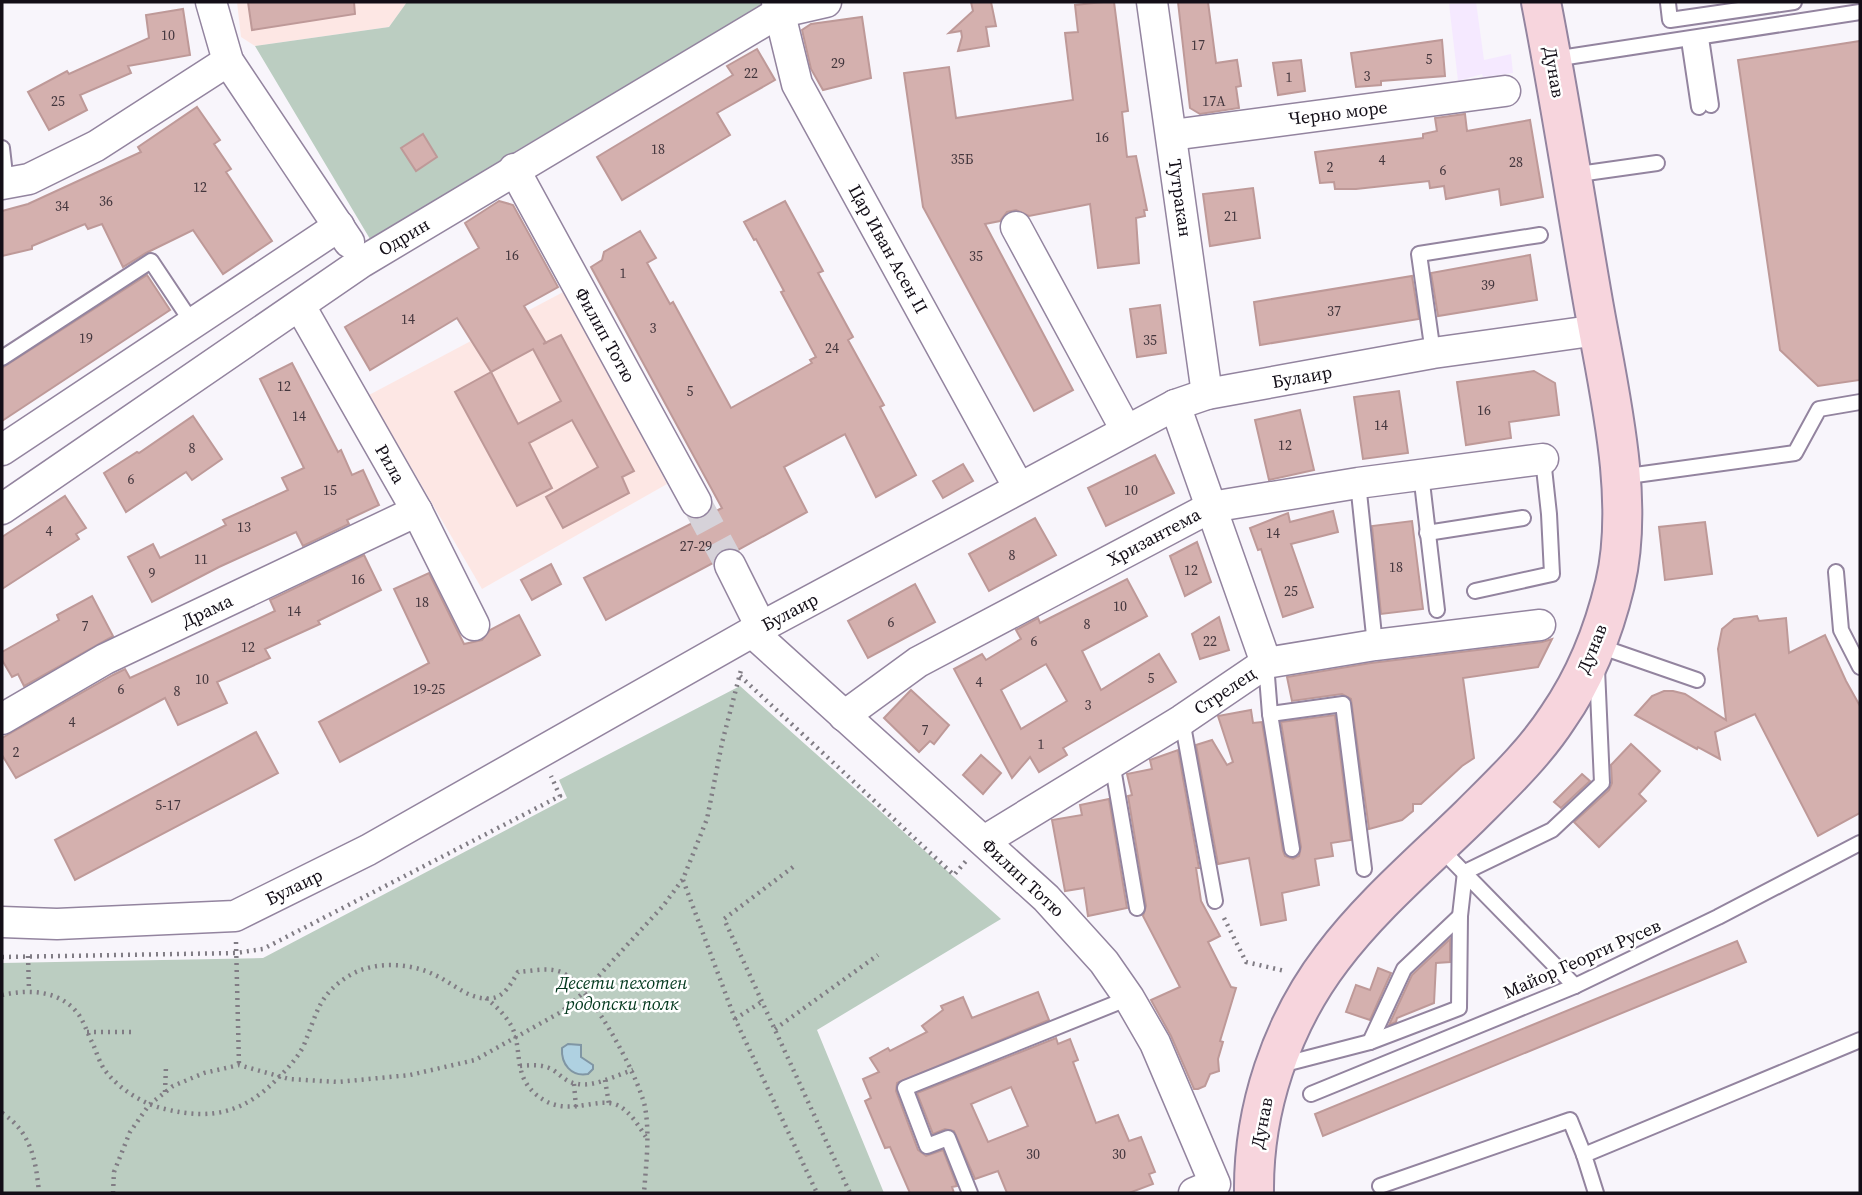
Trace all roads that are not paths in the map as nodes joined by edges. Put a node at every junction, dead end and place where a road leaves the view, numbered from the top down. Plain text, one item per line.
1 (211, 2) edge
2 (826, 2) edge
3 (1152, 2) edge
4 (1541, 2) edge
5 (1794, 2) edge
6 (1668, 3) edge
7 (777, 7) edge
8 (1860, 12) edge
9 (1695, 39) junction
10 (1552, 60) junction
11 (228, 61) junction
12 (1505, 91) dead end
13 (1705, 106) dead end
14 (1172, 135) junction
15 (2, 148) edge
16 (1657, 165) dead end
17 (514, 169) junction
18 (1572, 179) junction
19 (4, 183) edge
20 (339, 226) junction
21 (1016, 227) dead end
22 (1540, 235) dead end
23 (362, 262) junction
24 (300, 306) junction
25 (193, 324) junction
26 (1598, 330) junction
27 (1433, 353) junction
28 (2, 358) edge
29 (1207, 394) junction
30 (1860, 402) edge
31 (1175, 405) junction
32 (1126, 430) junction
33 (2, 450) edge
34 (1543, 459) joint
35 (1421, 474) junction
36 (1620, 477) junction
37 (1358, 483) junction
38 (1019, 488) junction
39 (696, 502) tunnel mouth
40 (1211, 507) junction
41 (2, 509) edge
42 (417, 511) junction
43 (1523, 518) dead end
44 (1427, 533) junction
45 (730, 565) tunnel mouth
46 (1836, 572) dead end
47 (1475, 591) dead end
48 (1437, 610) dead end
49 (474, 625) dead end
50 (1540, 625) dead end
51 (756, 630) junction
52 (1596, 645) junction
53 (1375, 646) junction
54 (1266, 663) junction
55 (1860, 667) edge
56 (1697, 680) dead end
57 (1270, 715) junction
58 (844, 716) junction
59 (2, 719) edge
60 (1182, 720) junction
61 (1112, 762) junction
62 (984, 841) junction
63 (1860, 843) edge
64 (1292, 849) dead end
65 (1452, 860) junction
66 (1364, 869) dead end
67 (1215, 901) road end
68 (1137, 908) dead end
69 (1460, 916) junction
70 (2, 922) edge
71 (1575, 986) junction
72 (1129, 998) junction
73 (1860, 1040) edge
74 (1370, 1042) junction
75 (1274, 1066) junction
76 (1311, 1094) dead end
77 (1584, 1155) junction
78 (1380, 1186) dead end
79 (1205, 1189) edge
80 (970, 1193) edge
81 (1254, 1193) edge
82 (1596, 1193) edge

1 - 11 street
2 - 7 street, Одрин
3 - 14 street, Тутракан
4 - 10 main road, Дунав
5 - 6 lane
7 - 17 street, Одрин
7 - 38 street, Цар Иван Асен II
8 - 9 lane
9 - 10 lane
9 - 13 lane
10 - 18 main road, Дунав
11 - 19 street
11 - 20 street
12 - 14 street, Черно море
14 - 29 street, Тутракан
15 - 19 lane
16 - 18 lane
17 - 23 street, Одрин
17 - 39 street, Филип Тотю
18 - 26 main road, Дунав
20 - 23 street
20 - 25 street
21 - 32 street
22 - 27 lane
23 - 24 street, Одрин
24 - 41 street, Одрин
24 - 42 street, Рила
25 - 28 lane
25 - 33 street
26 - 27 street, Булаир
26 - 36 main road, Дунав
27 - 29 street, Булаир
29 - 31 street, Булаир
30 - 36 lane
31 - 32 street, Булаир
31 - 40 street
32 - 38 street, Булаир
34 - 35 street, Хризантема
34 - 47 lane
35 - 37 street, Хризантема
35 - 44 lane
36 - 52 main road, Дунав
37 - 40 street, Хризантема
37 - 53 lane
38 - 51 street, Булаир
40 - 54 street
40 - 58 street, Хризантема
42 - 49 street, Рила
42 - 59 street, Драма
43 - 44 lane
44 - 48 lane
45 - 51 street
46 - 55 lane
50 - 53 street, Стрелец
51 - 58 street, Филип Тотю
51 - 70 street, Булаир
52 - 56 lane
52 - 65 main road, Дунав
52 - 65 lane
53 - 54 street, Стрелец
54 - 57 lane
54 - 60 street, Стрелец
57 - 64 lane
57 - 66 lane
58 - 62 street, Филип Тотю
60 - 61 street, Стрелец
60 - 67 lane
61 - 62 street, Стрелец
61 - 68 lane
62 - 72 street, Филип Тотю
63 - 71 lane, Майор Георги Русев
65 - 69 lane
65 - 71 lane
65 - 75 main road, Дунав
69 - 74 lane
69 - 74 lane
71 - 76 lane, Майор Георги Русев
72 - 79 street, Филип Тотю
72 - 80 lane
73 - 77 lane
74 - 75 lane
75 - 81 main road, Дунав
77 - 78 lane
77 - 82 lane

